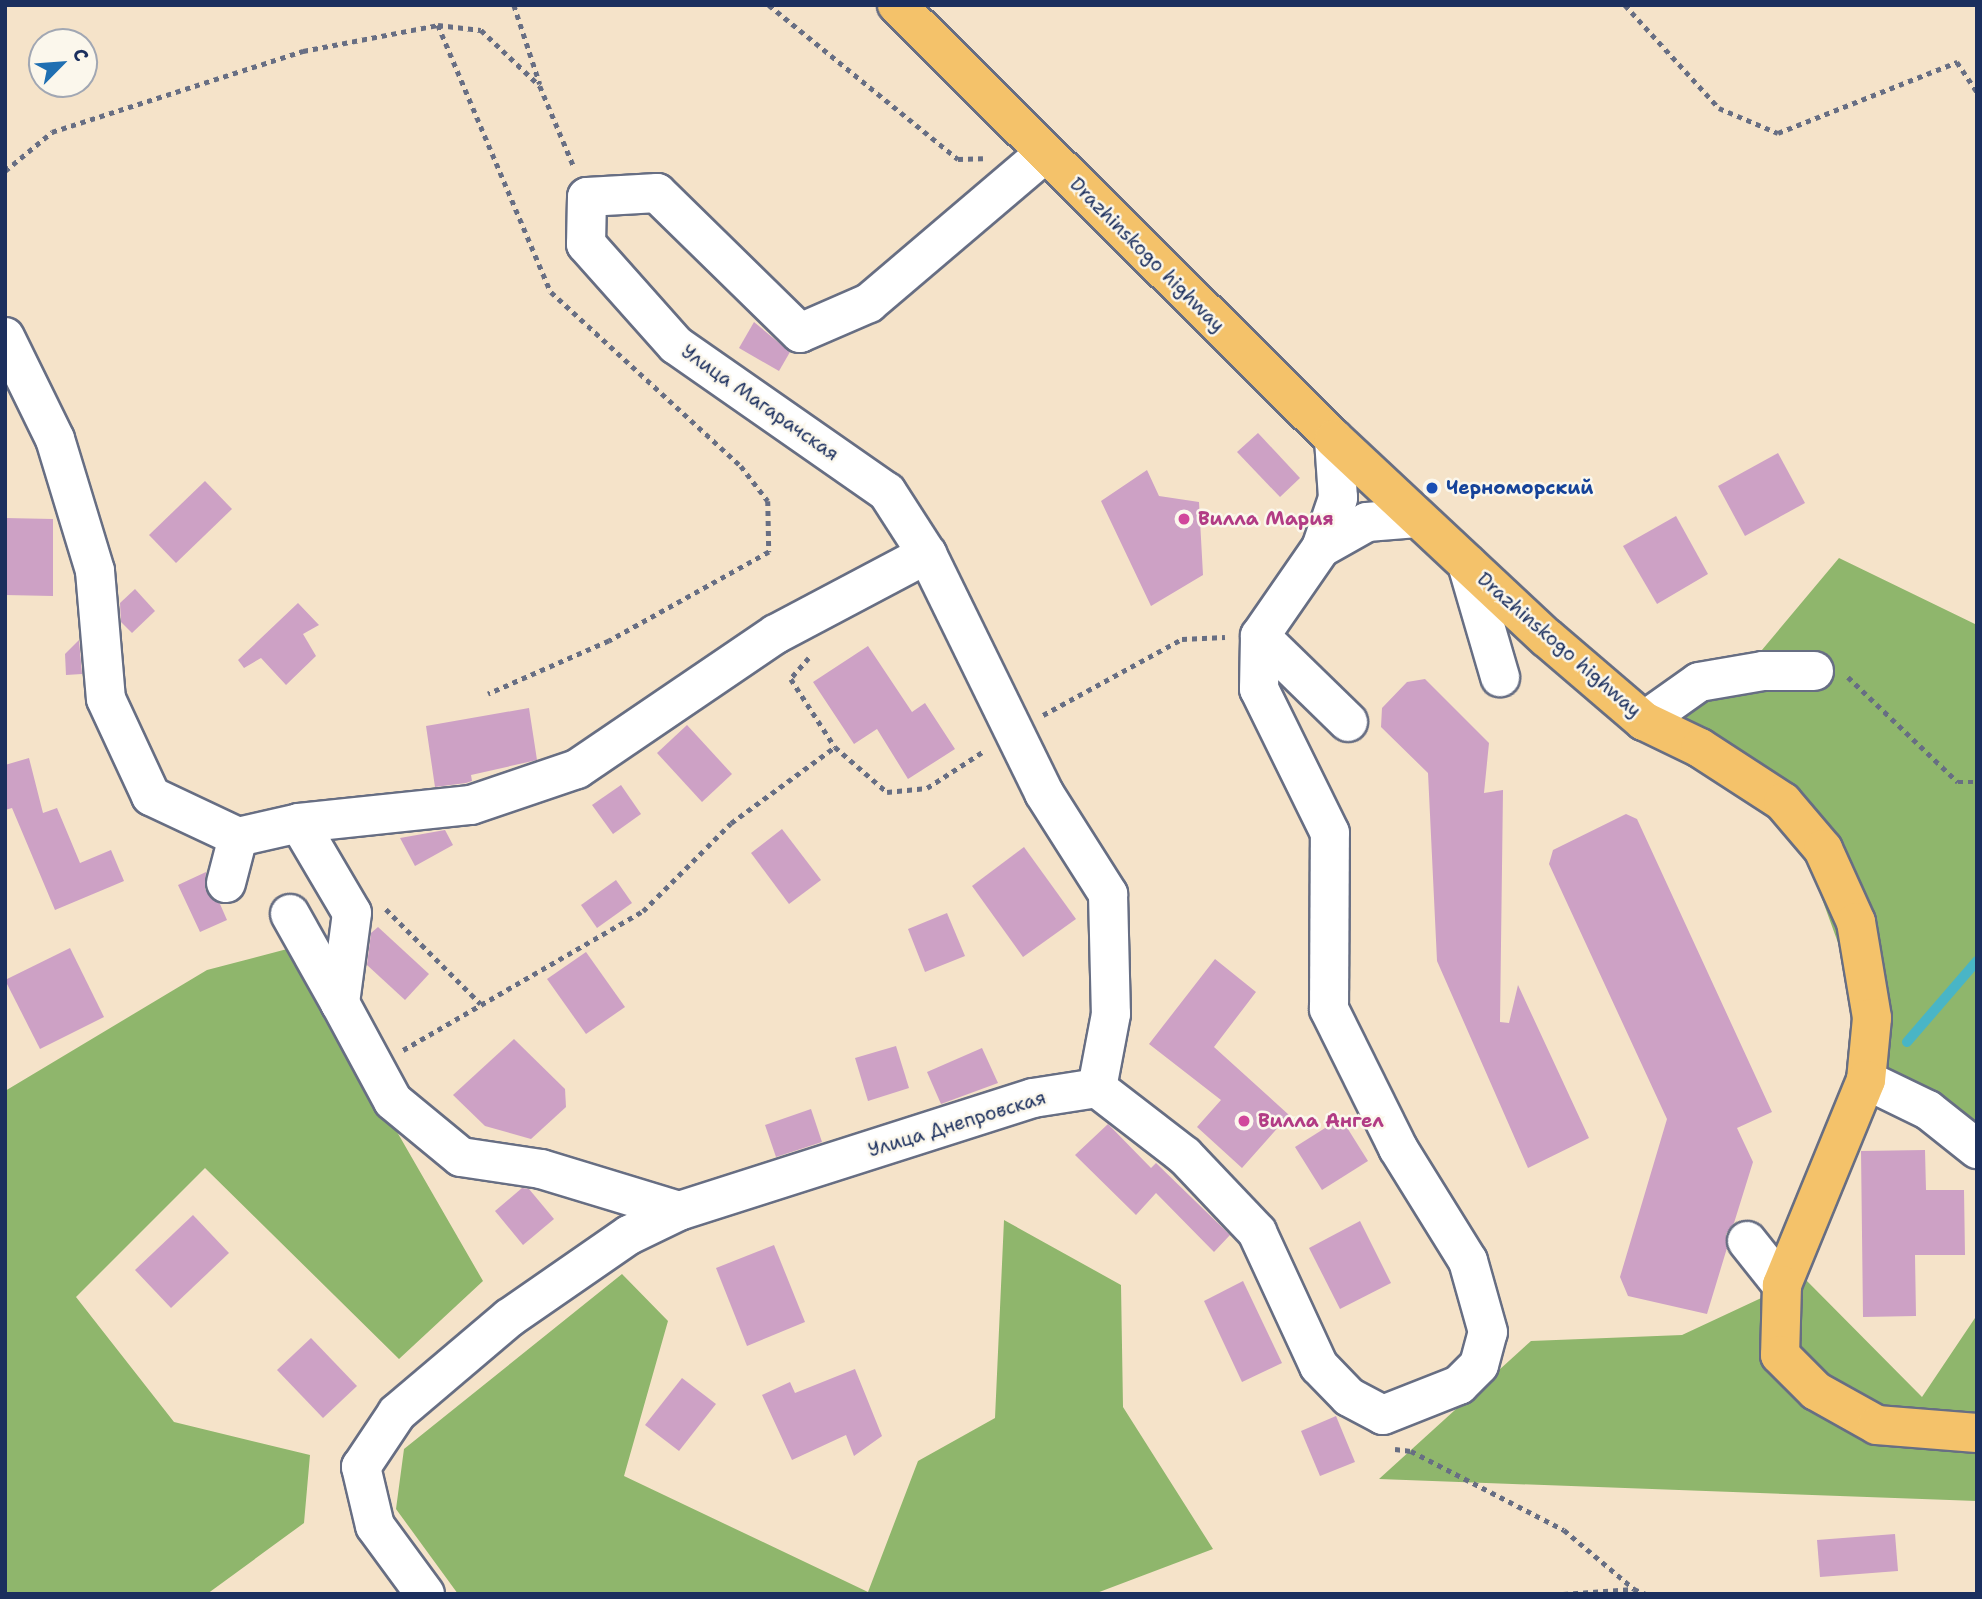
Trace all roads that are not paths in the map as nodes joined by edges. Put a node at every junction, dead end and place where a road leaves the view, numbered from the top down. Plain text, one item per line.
1 (897, 5) edge
2 (1044, 154) junction
3 (5, 337) edge
4 (1334, 439) junction
5 (1417, 518) junction
6 (1321, 548) junction
7 (927, 554) junction
8 (1467, 564) junction
9 (1260, 636) junction
10 (1830, 672) road end
11 (1500, 677) dead end
12 (1644, 720) junction
13 (1348, 722) dead end
14 (299, 823) junction
15 (239, 837) junction
16 (226, 883) dead end
17 (290, 914) dead end
18 (340, 1003) junction
19 (1866, 1080) junction
20 (1097, 1088) junction
21 (1977, 1149) edge
22 (678, 1211) junction
23 (1747, 1241) dead end
24 (1782, 1285) junction
25 (1977, 1433) edge
26 (425, 1594) edge

1 - 2 main road, Drazhinskogo highway
2 - 4 main road, Drazhinskogo highway
2 - 7 street, Улица Магарачская
3 - 15 street
4 - 5 main road, Drazhinskogo highway
4 - 6 street
5 - 6 street
5 - 8 main road, Drazhinskogo highway
6 - 9 street
7 - 14 street
7 - 20 street, Улица Магарачская
8 - 11 street
8 - 12 main road, Drazhinskogo highway
9 - 13 street
9 - 20 street
10 - 12 street
12 - 19 main road, Drazhinskogo highway
14 - 15 street
14 - 18 street
15 - 16 street
17 - 18 street
18 - 22 street
19 - 21 street
19 - 24 main road, Drazhinskogo highway
20 - 22 street, Улица Днепровская
22 - 26 street, Улица Днепровская
23 - 24 street
24 - 25 main road, Drazhinskogo highway

